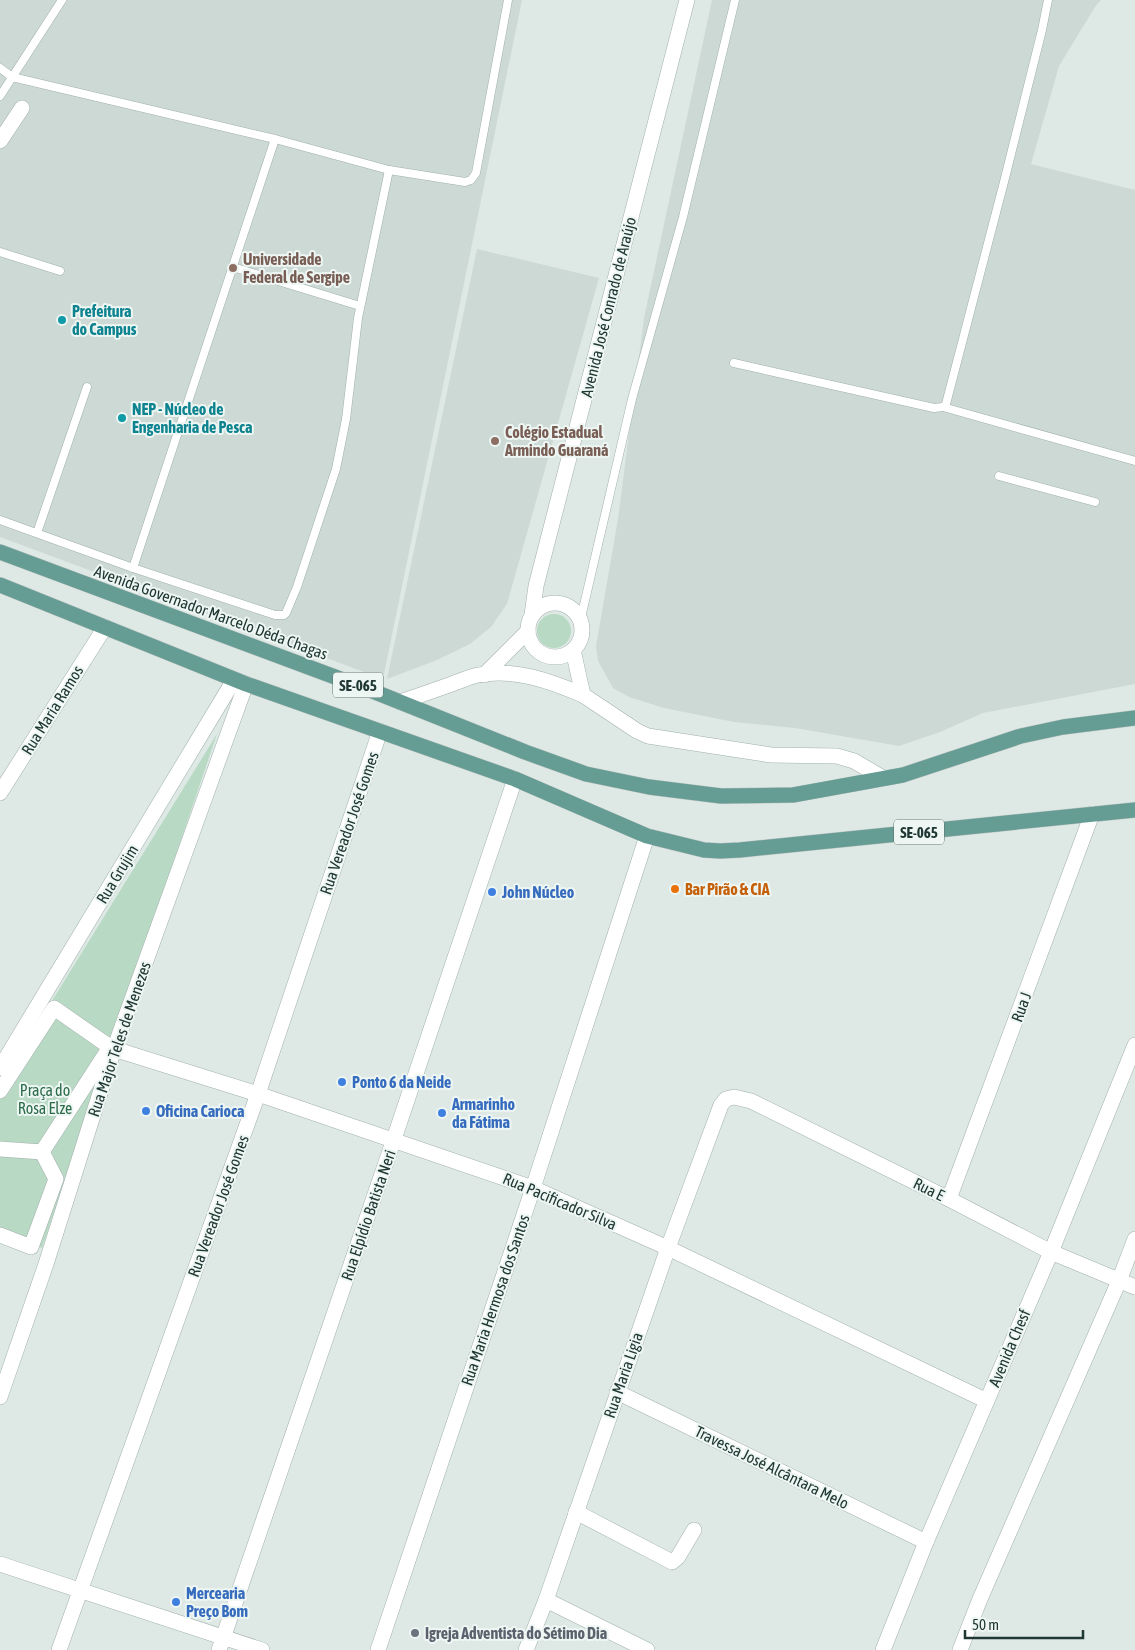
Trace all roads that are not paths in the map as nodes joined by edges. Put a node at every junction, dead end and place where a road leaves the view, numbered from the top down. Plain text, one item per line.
1 (62, 0) edge
2 (508, 0) edge
3 (687, 0) edge
4 (735, 0) edge
5 (1048, 0) edge
6 (0, 68) edge
7 (12, 77) junction
8 (0, 96) edge
9 (22, 108) dead end
10 (275, 139) junction
11 (0, 141) edge
12 (388, 170) junction
13 (0, 252) edge
14 (233, 268) junction
15 (60, 271) dead end
16 (360, 306) junction
17 (734, 363) dead end
18 (87, 387) dead end
19 (943, 407) junction
20 (1135, 461) edge
21 (999, 476) dead end
22 (1095, 502) dead end
23 (0, 520) edge
24 (37, 533) junction
25 (0, 552) edge
26 (133, 568) junction
27 (0, 585) edge
28 (532, 615) junction
29 (580, 622) junction
30 (105, 627) junction
31 (528, 631) junction
32 (574, 650) junction
33 (484, 675) junction
34 (240, 682) junction
35 (583, 695) junction
36 (400, 702) junction
37 (1135, 718) edge
38 (380, 731) junction
39 (883, 778) junction
40 (515, 779) junction
41 (0, 793) edge
42 (1135, 810) edge
43 (1092, 814) junction
44 (647, 836) junction
45 (1135, 1046) edge
46 (114, 1049) junction
47 (0, 1068) edge
48 (0, 1091) edge
49 (258, 1094) junction
50 (723, 1100) joint
51 (394, 1139) junction
52 (0, 1149) edge
53 (42, 1152) junction
54 (533, 1188) junction
55 (949, 1199) junction
56 (0, 1235) edge
57 (1135, 1239) edge
58 (0, 1246) edge
59 (668, 1248) junction
60 (1051, 1252) junction
61 (46, 1264) junction
62 (1119, 1281) junction
63 (1135, 1288) edge
64 (617, 1392) junction
65 (0, 1397) edge
66 (987, 1401) junction
67 (576, 1512) junction
68 (694, 1530) dead end
69 (926, 1542) junction
70 (0, 1564) edge
71 (81, 1591) junction
72 (546, 1600) junction
73 (221, 1644) edge
74 (59, 1650) edge
75 (262, 1650) edge
76 (378, 1650) edge
77 (526, 1650) edge
78 (647, 1650) edge
79 (883, 1650) edge
80 (960, 1650) edge

1 - 7 lane
2 - 12 lane
3 - 28 street, Avenida José Conrado de Araújo
4 - 29 lane
5 - 19 lane
6 - 7 lane
7 - 8 lane
7 - 10 lane
9 - 11 street
10 - 12 lane
10 - 14 lane
12 - 16 lane
13 - 15 lane
14 - 16 lane
14 - 26 lane
16 - 26 lane
17 - 19 lane
18 - 24 lane
19 - 20 lane
21 - 22 lane
23 - 24 lane
24 - 26 lane
25 - 36 main road, Avenida Governador Marcelo Déda Chagas / SE-065
27 - 30 main road, SE-065
28 - 29 street
28 - 31 street
29 - 32 street
30 - 34 main road, SE-065
30 - 41 street, Rua Maria Ramos
31 - 32 street
31 - 33 street
32 - 35 street
33 - 35 street
33 - 36 street
34 - 38 main road, SE-065
34 - 46 street, Rua Major Teles de Menezes
34 - 47 street, Rua Grujim
35 - 39 street
36 - 39 main road, Avenida Governador Marcelo Déda Chagas / SE-065
37 - 39 main road, Avenida Governador Marcelo Déda Chagas / SE-065
38 - 40 main road, SE-065
38 - 49 street, Rua Vereador José Gomes
40 - 44 main road, SE-065
40 - 51 street, Rua Elpídio Batista Neri
42 - 43 main road, SE-065
43 - 44 main road, SE-065
43 - 55 street, Rua J
44 - 54 street, Rua Maria Hermosa dos Santos
45 - 60 street, Avenida Chesf
46 - 49 street, Rua Pacificador Silva
46 - 61 street, Rua Major Teles de Menezes
48 - 53 street
49 - 51 street, Rua Pacificador Silva
49 - 71 street, Rua Vereador José Gomes
50 - 55 street, Rua E
50 - 59 street, Rua Maria Ligia
51 - 54 street, Rua Pacificador Silva
51 - 73 street, Rua Elpídio Batista Neri
52 - 53 street
53 - 56 street
54 - 59 street, Rua Pacificador Silva
54 - 76 street, Rua Maria Hermosa dos Santos
55 - 60 street, Rua E
57 - 62 street
58 - 61 street
59 - 64 street, Rua Maria Ligia
59 - 66 street, Rua Pacificador Silva
60 - 62 street, Rua E
60 - 66 street, Avenida Chesf
61 - 65 street, Rua Major Teles de Menezes
62 - 63 street, Rua E
62 - 80 street
64 - 67 street, Rua Maria Ligia
64 - 69 street, Travessa José Alcântara Melo
66 - 69 street, Avenida Chesf
67 - 68 street
67 - 72 street, Rua Maria Ligia
69 - 79 street, Avenida Chesf
70 - 71 street
71 - 73 street
71 - 74 street, Rua Vereador José Gomes
72 - 77 street, Rua Maria Ligia
72 - 78 street
73 - 75 street

